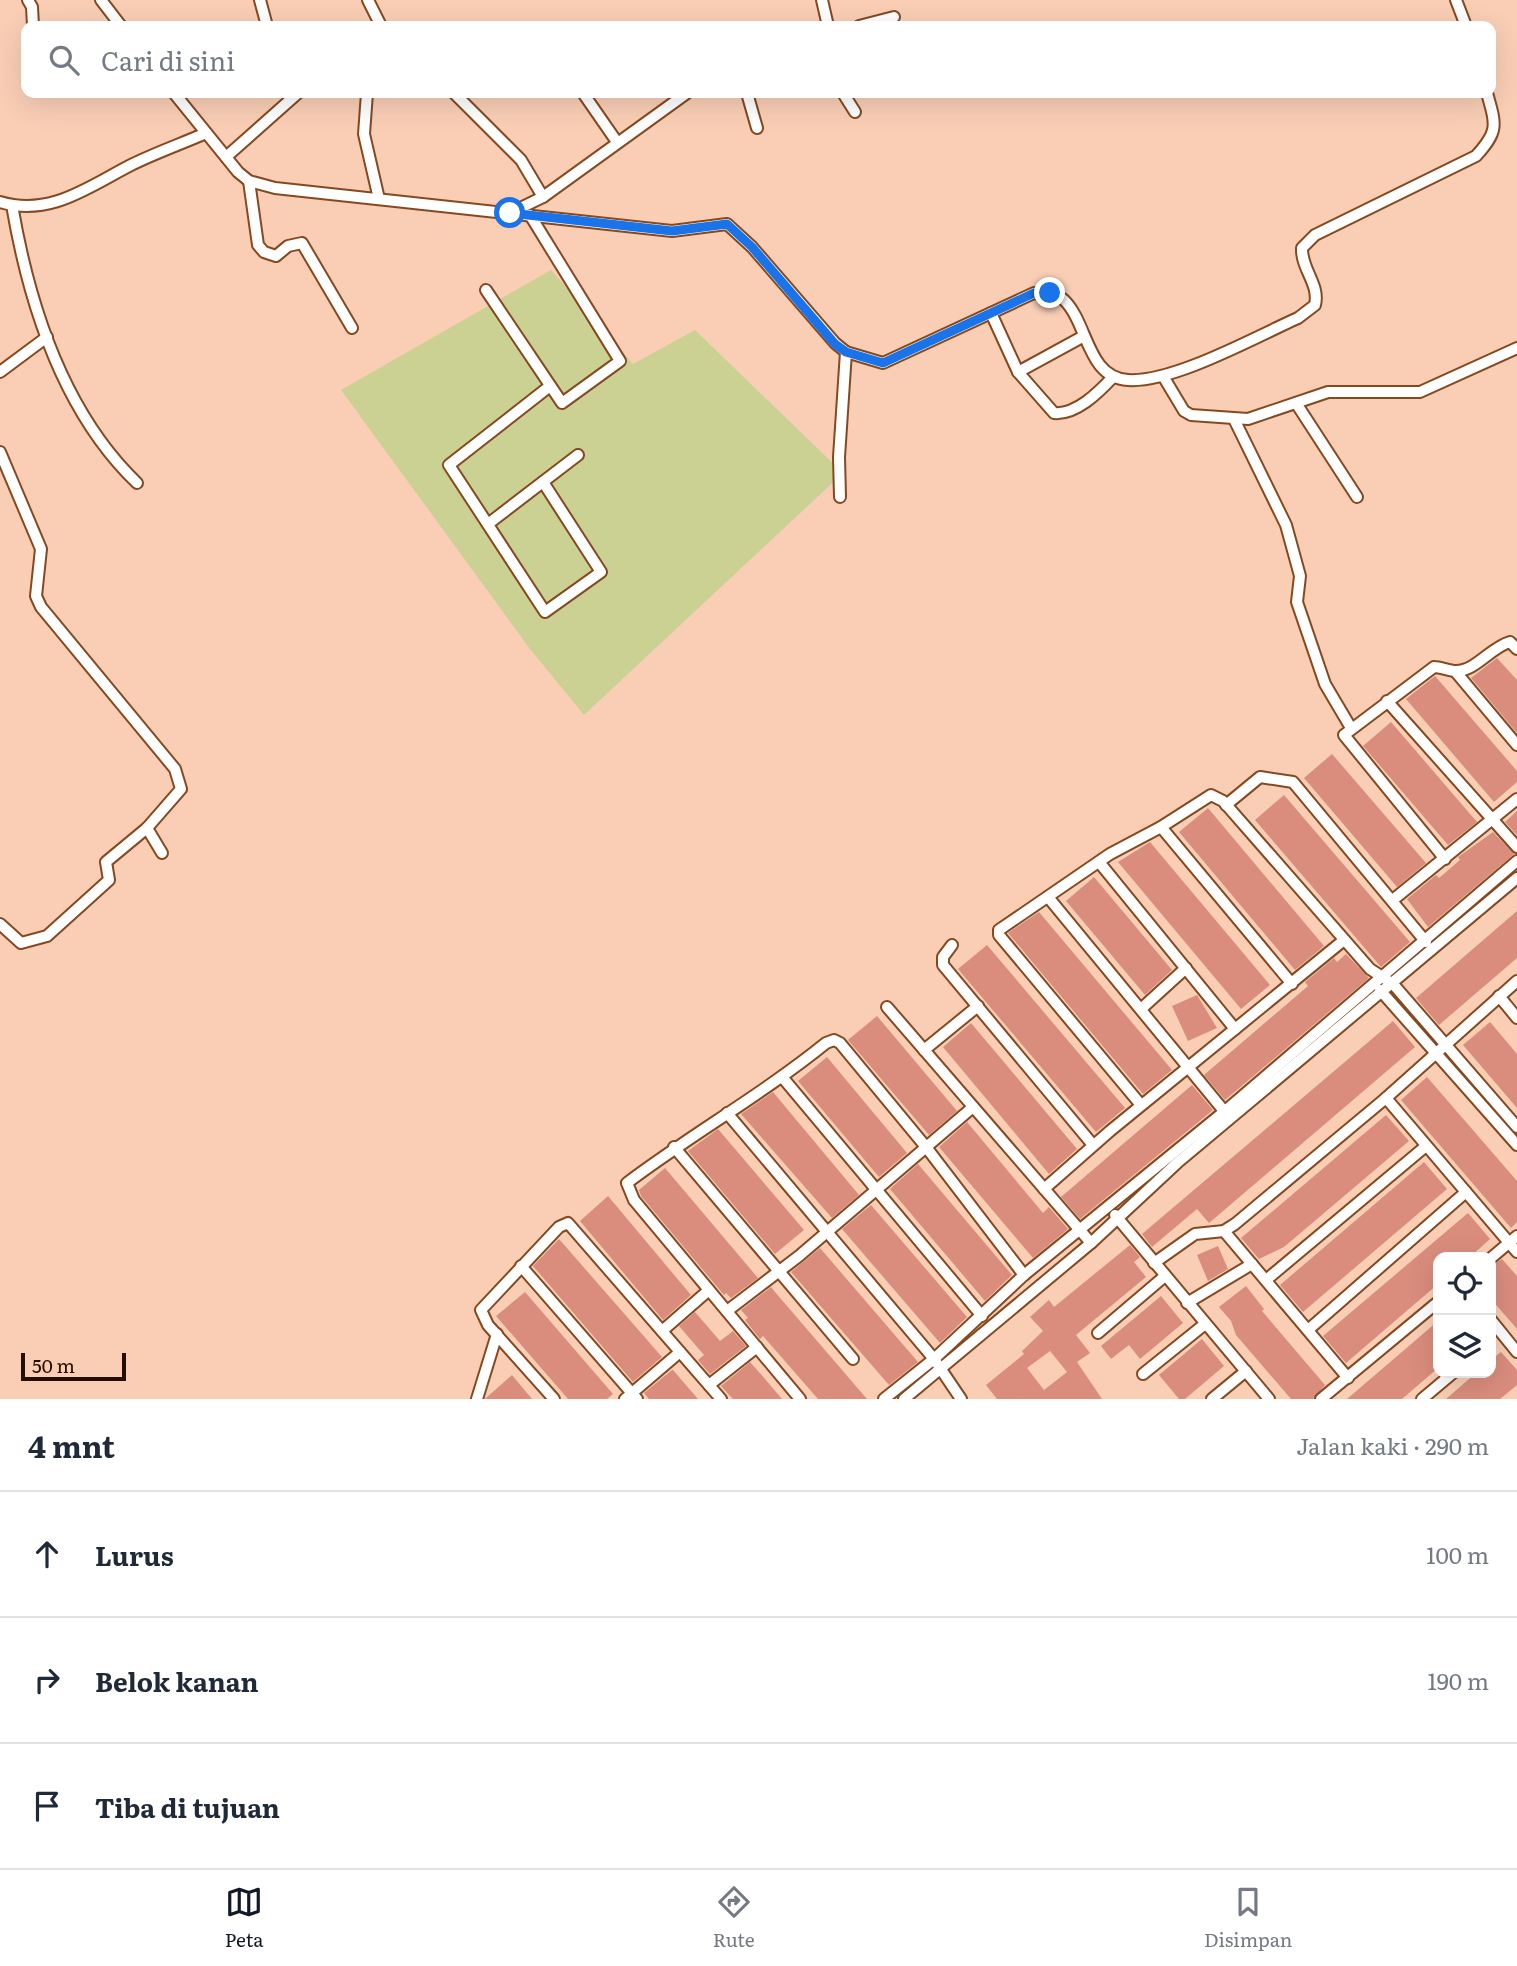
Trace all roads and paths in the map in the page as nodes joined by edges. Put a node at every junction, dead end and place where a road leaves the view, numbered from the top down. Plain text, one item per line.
1 (101, 0) edge
2 (260, 0) edge
3 (369, 0) edge
4 (822, 0) edge
5 (1456, 0) edge
6 (33, 2) edge
7 (894, 17) dead end
8 (33, 21) edge
9 (117, 21) edge
10 (266, 21) edge
11 (379, 21) edge
12 (824, 21) edge
13 (878, 21) edge
14 (1464, 21) edge
15 (178, 98) edge
16 (292, 98) edge
17 (367, 98) edge
18 (459, 98) edge
19 (586, 98) edge
20 (680, 98) edge
21 (748, 98) edge
22 (846, 98) edge
23 (1488, 98) edge
24 (855, 112) dead end
25 (757, 128) dead end
26 (206, 133) junction
27 (617, 142) junction
28 (226, 157) junction
29 (249, 181) junction
30 (543, 197) junction
31 (379, 199) junction
32 (0, 202) edge
33 (12, 205) junction
34 (510, 213) junction
35 (530, 215) junction
36 (486, 290) dead end
37 (991, 313) junction
38 (352, 328) dead end
39 (1084, 336) junction
40 (47, 337) junction
41 (1517, 348) edge
42 (846, 352) junction
43 (0, 372) edge
44 (1018, 372) junction
45 (1163, 376) junction
46 (1113, 377) junction
47 (550, 386) junction
48 (1296, 403) junction
49 (1234, 419) junction
50 (0, 452) edge
51 (578, 455) dead end
52 (543, 482) junction
53 (137, 483) dead end
54 (840, 497) dead end
55 (1357, 497) dead end
56 (488, 524) junction
57 (1517, 649) edge
58 (1455, 671) junction
59 (1387, 701) junction
60 (1351, 729) junction
61 (1517, 745) edge
62 (1517, 799) edge
63 (1226, 805) junction
64 (1493, 819) junction
65 (1161, 827) junction
66 (147, 828) junction
67 (1517, 847) edge
68 (162, 853) dead end
69 (1445, 859) junction
70 (1517, 861) edge
71 (1099, 862) junction
72 (1517, 878) edge
73 (1048, 897) junction
74 (1394, 899) junction
75 (0, 924) edge
76 (1344, 940) junction
77 (1426, 942) junction
78 (952, 945) dead end
79 (1186, 968) junction
80 (1384, 981) junction
81 (1517, 981) edge
82 (1292, 984) junction
83 (1382, 993) junction
84 (1499, 996) junction
85 (978, 1006) junction
86 (887, 1007) dead end
87 (1141, 1009) junction
88 (1517, 1018) edge
89 (1235, 1029) junction
90 (1446, 1043) junction
91 (925, 1050) junction
92 (1437, 1052) junction
93 (1188, 1067) junction
94 (783, 1078) junction
95 (1386, 1098) junction
96 (1142, 1105) junction
97 (973, 1107) junction
98 (727, 1113) junction
99 (1228, 1115) junction
100 (1517, 1127) edge
101 (1093, 1145) junction
102 (1517, 1145) edge
103 (1426, 1146) junction
104 (674, 1147) junction
105 (926, 1147) junction
106 (876, 1189) junction
107 (1044, 1189) junction
108 (1466, 1192) junction
109 (1108, 1208) junction
110 (1119, 1219) junction
111 (828, 1230) junction
112 (1081, 1230) junction
113 (1224, 1231) junction
114 (1513, 1239) edge
115 (1091, 1244) junction
116 (1517, 1252) edge
117 (1496, 1254) edge
118 (1154, 1263) junction
119 (1252, 1264) junction
120 (521, 1266) junction
121 (777, 1271) junction
122 (1024, 1275) junction
123 (1165, 1276) junction
124 (1266, 1280) junction
125 (709, 1290) junction
126 (1188, 1303) junction
127 (1433, 1307) edge
128 (727, 1311) junction
129 (982, 1315) junction
130 (1205, 1324) junction
131 (1496, 1326) edge
132 (1308, 1330) junction
133 (662, 1331) junction
134 (1501, 1333) junction
135 (497, 1334) junction
136 (1098, 1334) dead end
137 (1496, 1337) edge
138 (757, 1347) junction
139 (680, 1352) junction
140 (1517, 1352) edge
141 (853, 1359) dead end
142 (934, 1359) junction
143 (941, 1370) junction
144 (1246, 1371) junction
145 (1143, 1374) dead end
146 (1349, 1378) junction
147 (1447, 1378) edge
148 (709, 1385) junction
149 (631, 1397) edge
150 (477, 1399) edge
151 (554, 1399) edge
152 (721, 1399) edge
153 (800, 1399) edge
154 (884, 1399) edge
155 (904, 1399) edge
156 (961, 1399) edge
157 (1212, 1399) edge
158 (1269, 1399) edge
159 (1321, 1399) edge
160 (1422, 1399) edge

1 - 9 street
2 - 10 street
3 - 11 street
4 - 12 street
5 - 14 street
6 - 8 street
7 - 13 street
15 - 26 street
16 - 28 street
17 - 31 street
18 - 30 street
19 - 27 street
20 - 27 street
21 - 25 street
22 - 24 street
23 - 45 street
26 - 28 street
26 - 33 street
27 - 30 street
28 - 29 street
29 - 31 street
29 - 38 street
30 - 34 street
31 - 34 street
32 - 33 street
33 - 40 street
34 - 35 street
35 - 42 street
35 - 47 street
36 - 47 street
37 - 39 street
37 - 42 street
37 - 44 street
39 - 44 street
39 - 46 street
40 - 43 street
40 - 53 street
41 - 48 street
42 - 54 street
44 - 46 street
45 - 46 street
45 - 49 street
47 - 56 street
48 - 49 street
48 - 55 street
49 - 60 street
50 - 66 street
51 - 52 street
52 - 56 street
52 - 56 street
57 - 58 street
58 - 59 street
58 - 61 street
59 - 60 street
59 - 64 street
60 - 69 street
62 - 64 street
63 - 65 street
63 - 74 street
63 - 76 street
64 - 67 street
64 - 69 street
65 - 71 street
65 - 82 street
66 - 68 street
66 - 75 street
69 - 74 street
70 - 77 street
71 - 73 street
71 - 79 street
72 - 80 street
73 - 87 street
73 - 96 street
74 - 77 street
76 - 80 street
76 - 82 street
77 - 80 street
78 - 85 street
79 - 87 street
79 - 89 street
80 - 83 street
80 - 90 street
80 - 99 street
81 - 84 street
82 - 89 street
83 - 92 street
83 - 99 street
84 - 88 street
84 - 90 street
85 - 91 street
85 - 101 street
86 - 91 street
87 - 93 street
89 - 93 street
90 - 92 street
90 - 100 street
91 - 97 street
92 - 95 street
92 - 102 street
93 - 96 street
93 - 99 street
94 - 98 street
94 - 105 street
94 - 106 street
95 - 103 street
95 - 113 street
96 - 101 street
97 - 105 street
97 - 107 street
98 - 104 street
98 - 111 street
99 - 109 street
99 - 110 street
101 - 107 street
103 - 108 street
103 - 124 street
104 - 121 street
104 - 125 street
105 - 106 street
105 - 122 street
106 - 111 street
106 - 129 street
107 - 112 street
108 - 114 street
108 - 132 street
109 - 110 street
109 - 112 street
110 - 115 street
110 - 118 street
111 - 121 street
111 - 142 street
112 - 115 street
112 - 122 street
113 - 118 street
113 - 119 street
114 - 116 street
114 - 117 street
115 - 143 street
118 - 123 street
119 - 124 street
119 - 126 street
120 - 133 street
120 - 135 street
120 - 149 street
121 - 128 street
121 - 141 street
122 - 129 street
123 - 126 street
123 - 136 street
124 - 132 street
125 - 128 street
125 - 133 street
126 - 130 street
127 - 146 street
128 - 138 street
129 - 142 street
130 - 144 street
130 - 145 street
131 - 134 street
132 - 146 street
133 - 139 street
134 - 137 street
134 - 140 street
135 - 150 street
135 - 151 street
138 - 148 street
138 - 153 street
139 - 148 street
139 - 149 street
142 - 143 street
142 - 154 street
143 - 155 street
143 - 156 street
144 - 157 street
144 - 158 street
146 - 159 street
147 - 160 street
148 - 152 street

